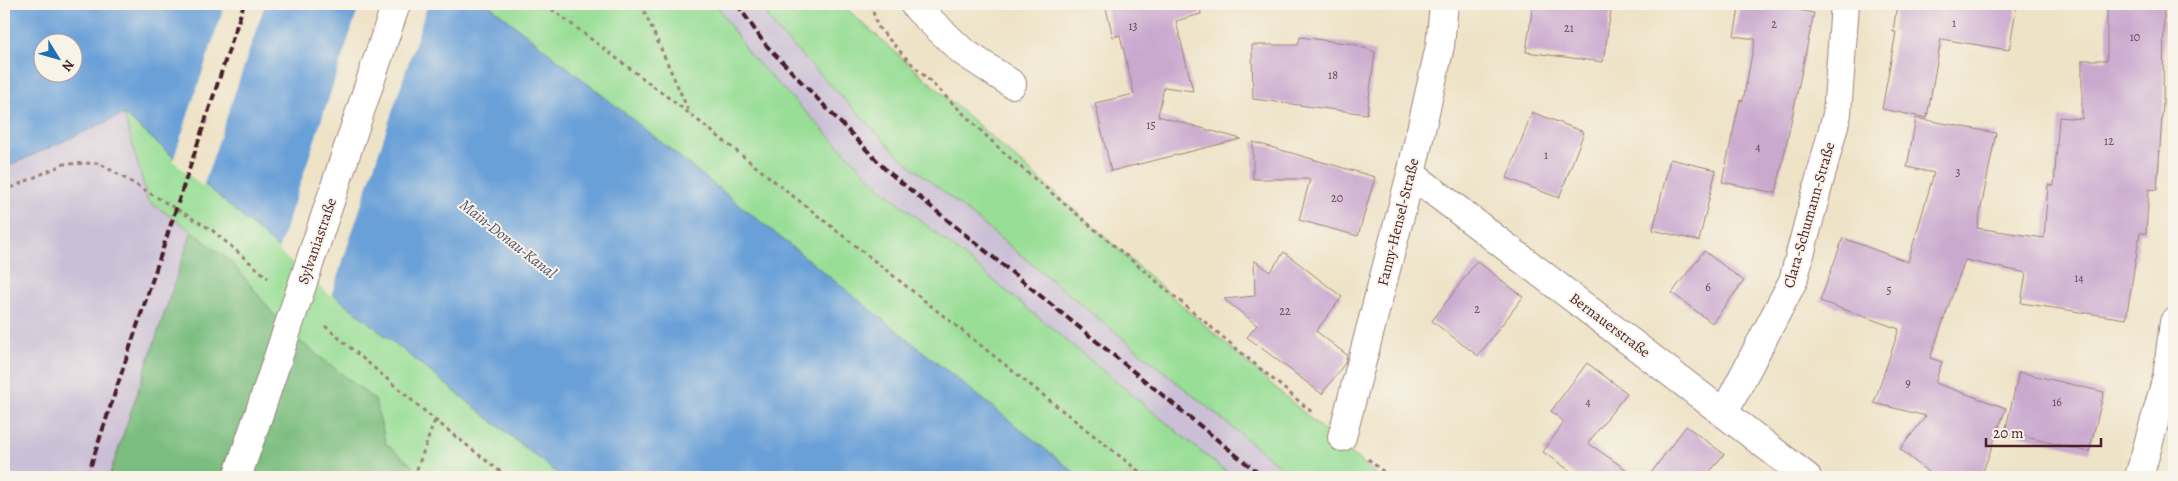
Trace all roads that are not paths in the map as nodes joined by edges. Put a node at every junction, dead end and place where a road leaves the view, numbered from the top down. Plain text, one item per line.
1 (396, 4) edge
2 (914, 4) edge
3 (1444, 4) edge
4 (1845, 4) edge
5 (1012, 84) dead end
6 (1411, 174) junction
7 (2174, 322) edge
8 (1724, 413) junction
9 (1342, 437) road end
10 (237, 477) edge
11 (1807, 477) edge
12 (2139, 477) edge

1 - 10 street, Sylvaniastraße, bridge
2 - 5 street
3 - 6 street, Fanny-Hensel-Straße
4 - 8 street, Clara-Schumann-Straße
6 - 8 street, Bernauerstraße
6 - 9 street, Fanny-Hensel-Straße
7 - 12 street
8 - 11 street, Bernauerstraße

